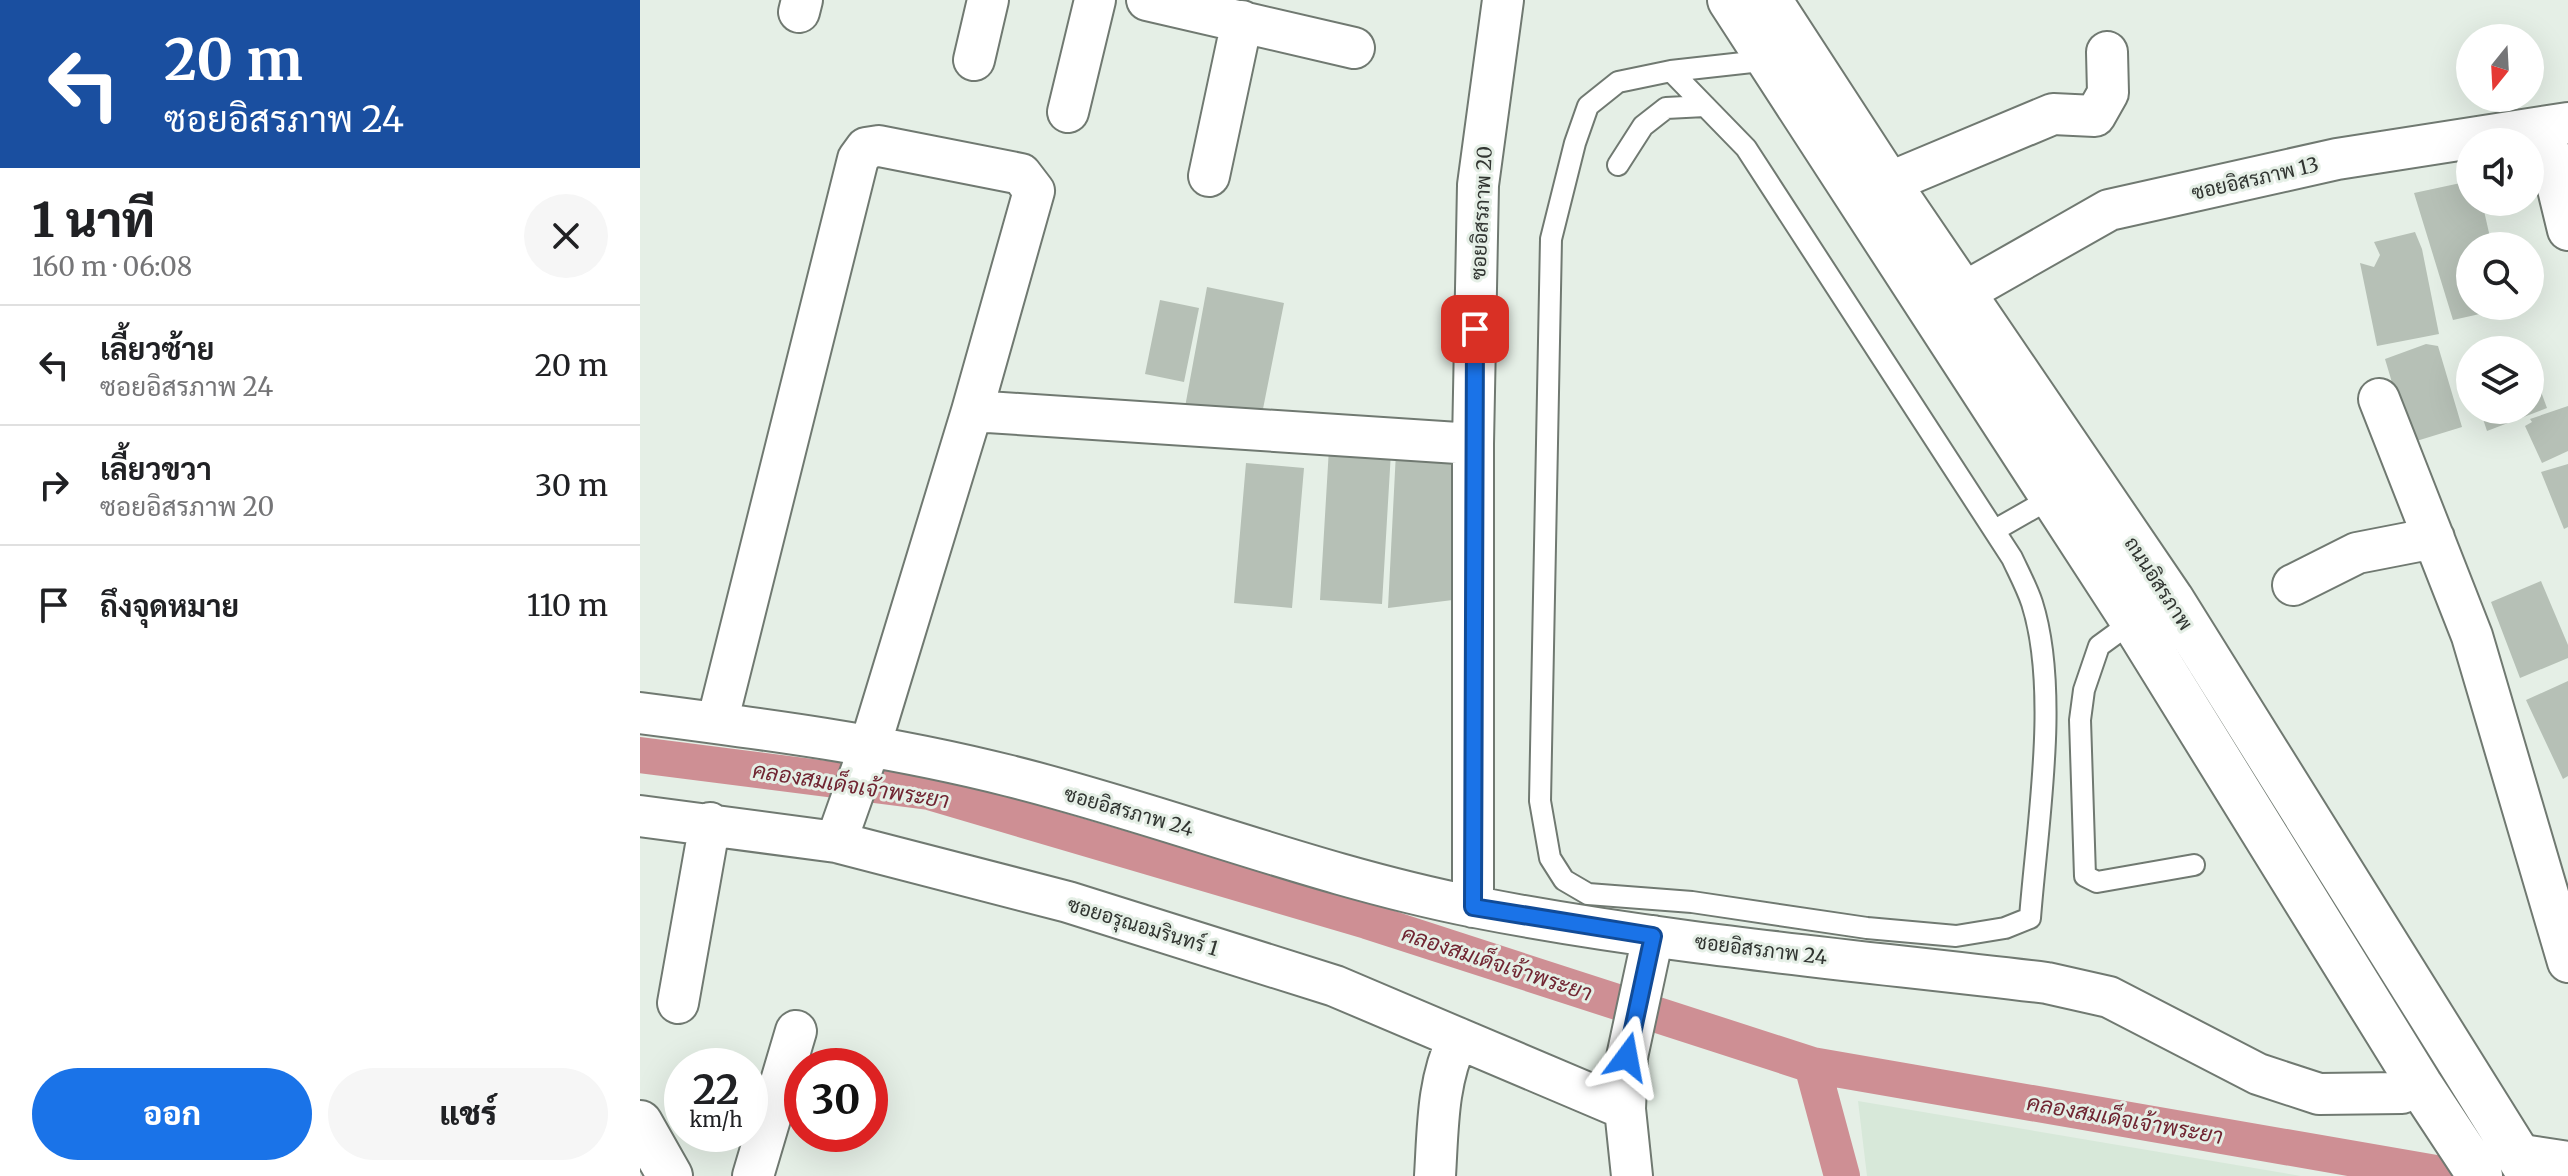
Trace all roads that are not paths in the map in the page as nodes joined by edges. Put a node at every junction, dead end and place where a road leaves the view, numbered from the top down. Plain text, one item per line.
1 (988, 0) edge
2 (1095, 0) edge
3 (1147, 0) edge
4 (1503, 0) edge
5 (1730, 0) edge
6 (1769, 0) edge
7 (1242, 21) junction
8 (1354, 48) dead end
9 (2107, 52) dead end
10 (974, 60) dead end
11 (1770, 60) junction
12 (1671, 71) junction
13 (1705, 106) junction
14 (1068, 112) dead end
15 (2555, 125) edge
16 (1618, 165) dead end
17 (1209, 176) dead end
18 (1888, 183) junction
19 (2568, 230) edge
20 (1963, 293) junction
21 (2379, 399) dead end
22 (972, 411) junction
23 (1473, 444) junction
24 (2053, 497) junction
25 (1995, 530) junction
26 (2434, 538) junction
27 (2293, 585) dead end
28 (2171, 599) junction
29 (2133, 621) junction
30 (640, 713) edge
31 (717, 723) junction
32 (866, 757) junction
33 (640, 816) edge
34 (710, 823) junction
35 (841, 830) junction
36 (2194, 865) dead end
37 (1473, 907) junction
38 (1653, 936) junction
39 (2568, 962) edge
40 (678, 1003) dead end
41 (796, 1031) dead end
42 (1458, 1038) junction
43 (2420, 1085) junction
44 (1625, 1109) junction
45 (640, 1123) edge
46 (2568, 1162) edge
47 (2509, 1169) edge
48 (670, 1176) edge
49 (753, 1176) edge
50 (1435, 1176) edge
51 (1632, 1176) edge

1 - 10 street
2 - 14 street
3 - 7 street
4 - 23 street, ซอยอิสรภาพ 20
5 - 11 main road
6 - 18 main road, ถนนอิสรภาพ
7 - 8 street
7 - 17 street
9 - 18 street
11 - 12 lane
11 - 24 main road
12 - 13 lane
12 - 25 lane
13 - 16 lane
13 - 25 lane
15 - 19 street
15 - 20 street, ซอยอิสรภาพ 13
18 - 20 main road, ถนนอิสรภาพ
20 - 28 main road, ถนนอิสรภาพ
21 - 26 street
22 - 23 street
22 - 31 street
22 - 32 street
23 - 37 street, ซอยอิสรภาพ 20
24 - 25 lane
24 - 29 main road
26 - 27 street
26 - 39 street
28 - 29 lane
28 - 47 main road, ถนนอิสรภาพ
29 - 36 lane
29 - 43 main road
30 - 31 street, ซอยอิสรภาพ 24
31 - 32 street, ซอยอิสรภาพ 24
32 - 35 street
32 - 37 street, ซอยอิสรภาพ 24
33 - 34 street, ซอยอรุณอมรินทร์ 1
34 - 35 street, ซอยอรุณอมรินทร์ 1
34 - 40 street
35 - 42 street, ซอยอรุณอมรินทร์ 1
37 - 38 street, ซอยอิสรภาพ 24
38 - 43 street, ซอยอิสรภาพ 24
38 - 44 street
41 - 49 street
42 - 44 street, ซอยอรุณอมรินทร์ 1
42 - 50 street
43 - 47 main road
44 - 51 street
45 - 48 main road
46 - 47 street

